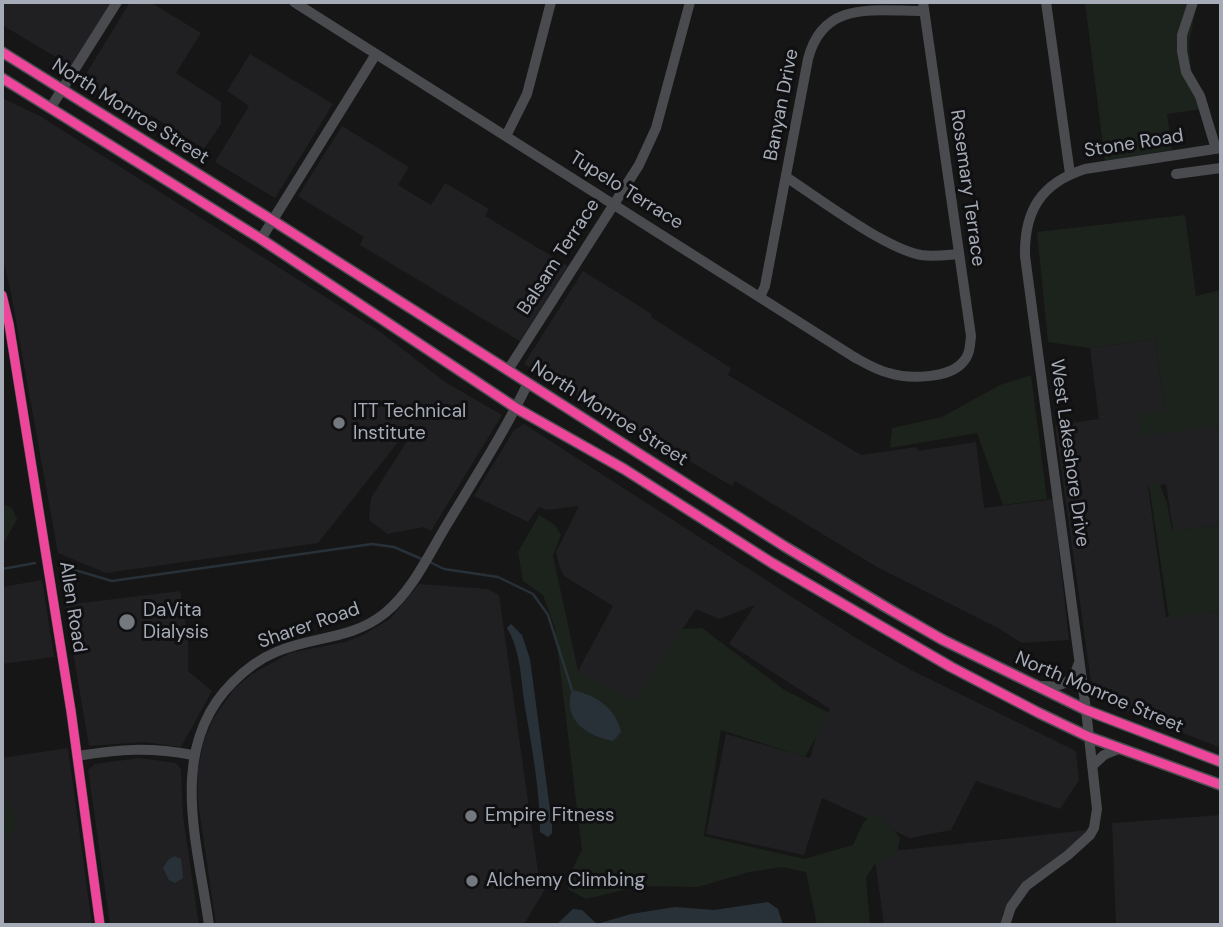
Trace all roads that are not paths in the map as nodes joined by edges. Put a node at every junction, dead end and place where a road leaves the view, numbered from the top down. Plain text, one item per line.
1 (117, 2) edge
2 (294, 2) edge
3 (551, 2) edge
4 (690, 2) edge
5 (1046, 2) edge
6 (1193, 2) edge
7 (923, 6) edge
8 (2, 52) edge
9 (376, 54) junction
10 (5, 81) edge
11 (62, 90) junction
12 (51, 107) junction
13 (506, 136) junction
14 (1219, 148) edge
15 (164, 153) junction
16 (1221, 168) edge
17 (153, 171) junction
18 (1070, 174) junction
19 (1176, 174) dead end
20 (786, 177) junction
21 (1055, 183) joint
22 (614, 204) junction
23 (272, 220) junction
24 (261, 239) junction
25 (959, 254) junction
26 (2, 295) edge
27 (760, 297) junction
28 (412, 310) junction
29 (400, 331) junction
30 (508, 370) junction
31 (950, 371) joint
32 (528, 383) junction
33 (516, 408) junction
34 (656, 465) junction
35 (677, 478) junction
36 (644, 483) junction
37 (663, 494) junction
38 (784, 546) junction
39 (797, 554) junction
40 (772, 563) junction
41 (787, 572) junction
42 (943, 640) junction
43 (931, 655) junction
44 (1079, 661) junction
45 (1031, 684) junction
46 (1086, 710) junction
47 (1089, 737) junction
48 (1121, 748) junction
49 (193, 755) junction
50 (77, 757) junction
51 (1221, 762) edge
52 (1092, 766) junction
53 (1221, 785) edge
54 (100, 925) edge
55 (209, 925) edge
56 (1005, 925) edge

1 - 11 street
2 - 9 street, Tupelo Terrace
3 - 13 street
4 - 22 street, Balsam Terrace
5 - 18 street
6 - 14 street
7 - 20 street, Banyan Drive
7 - 25 street, Rosemary Terrace
8 - 11 main road, North Monroe Street
9 - 13 street, Tupelo Terrace
9 - 23 street
10 - 12 main road, North Monroe Street
11 - 12 street
11 - 15 main road, North Monroe Street
12 - 17 main road, North Monroe Street
13 - 22 street, Tupelo Terrace
14 - 18 street, Stone Road
15 - 17 main road
15 - 23 main road, North Monroe Street
16 - 19 street
17 - 24 main road, North Monroe Street
18 - 21 street, Stone Road
20 - 25 street
20 - 27 street, Banyan Drive
21 - 44 street, West Lakeshore Drive
22 - 27 street, Tupelo Terrace
22 - 30 street, Balsam Terrace
23 - 24 street
23 - 28 main road, North Monroe Street
24 - 29 main road, North Monroe Street
25 - 31 street, Rosemary Terrace
26 - 50 street, Allen Road
27 - 31 street, Tupelo Terrace
28 - 29 main road
28 - 30 main road, North Monroe Street
29 - 33 main road, North Monroe Street
30 - 32 main road, North Monroe Street
32 - 33 street, Sharer Road
32 - 34 main road, North Monroe Street
33 - 36 main road, North Monroe Street
33 - 49 street, Sharer Road
34 - 35 main road, North Monroe Street
34 - 36 main road
35 - 37 main road
35 - 38 main road, North Monroe Street
36 - 37 main road, North Monroe Street
37 - 40 main road, North Monroe Street
38 - 39 main road, North Monroe Street
38 - 40 main road
39 - 41 main road
39 - 42 main road, North Monroe Street
40 - 41 main road, North Monroe Street
41 - 43 main road, North Monroe Street
42 - 43 main road
42 - 45 main road, North Monroe Street
43 - 47 main road, North Monroe Street
44 - 45 street
44 - 46 street, West Lakeshore Drive
45 - 46 main road, North Monroe Street
46 - 47 street, West Lakeshore Drive
46 - 51 main road, North Monroe Street
47 - 48 main road, North Monroe Street
47 - 52 street, West Lakeshore Drive
48 - 52 street
48 - 53 main road, North Monroe Street
49 - 50 street
49 - 55 street, Sharer Road
50 - 54 street, Allen Road
52 - 56 street, West Lakeshore Drive

